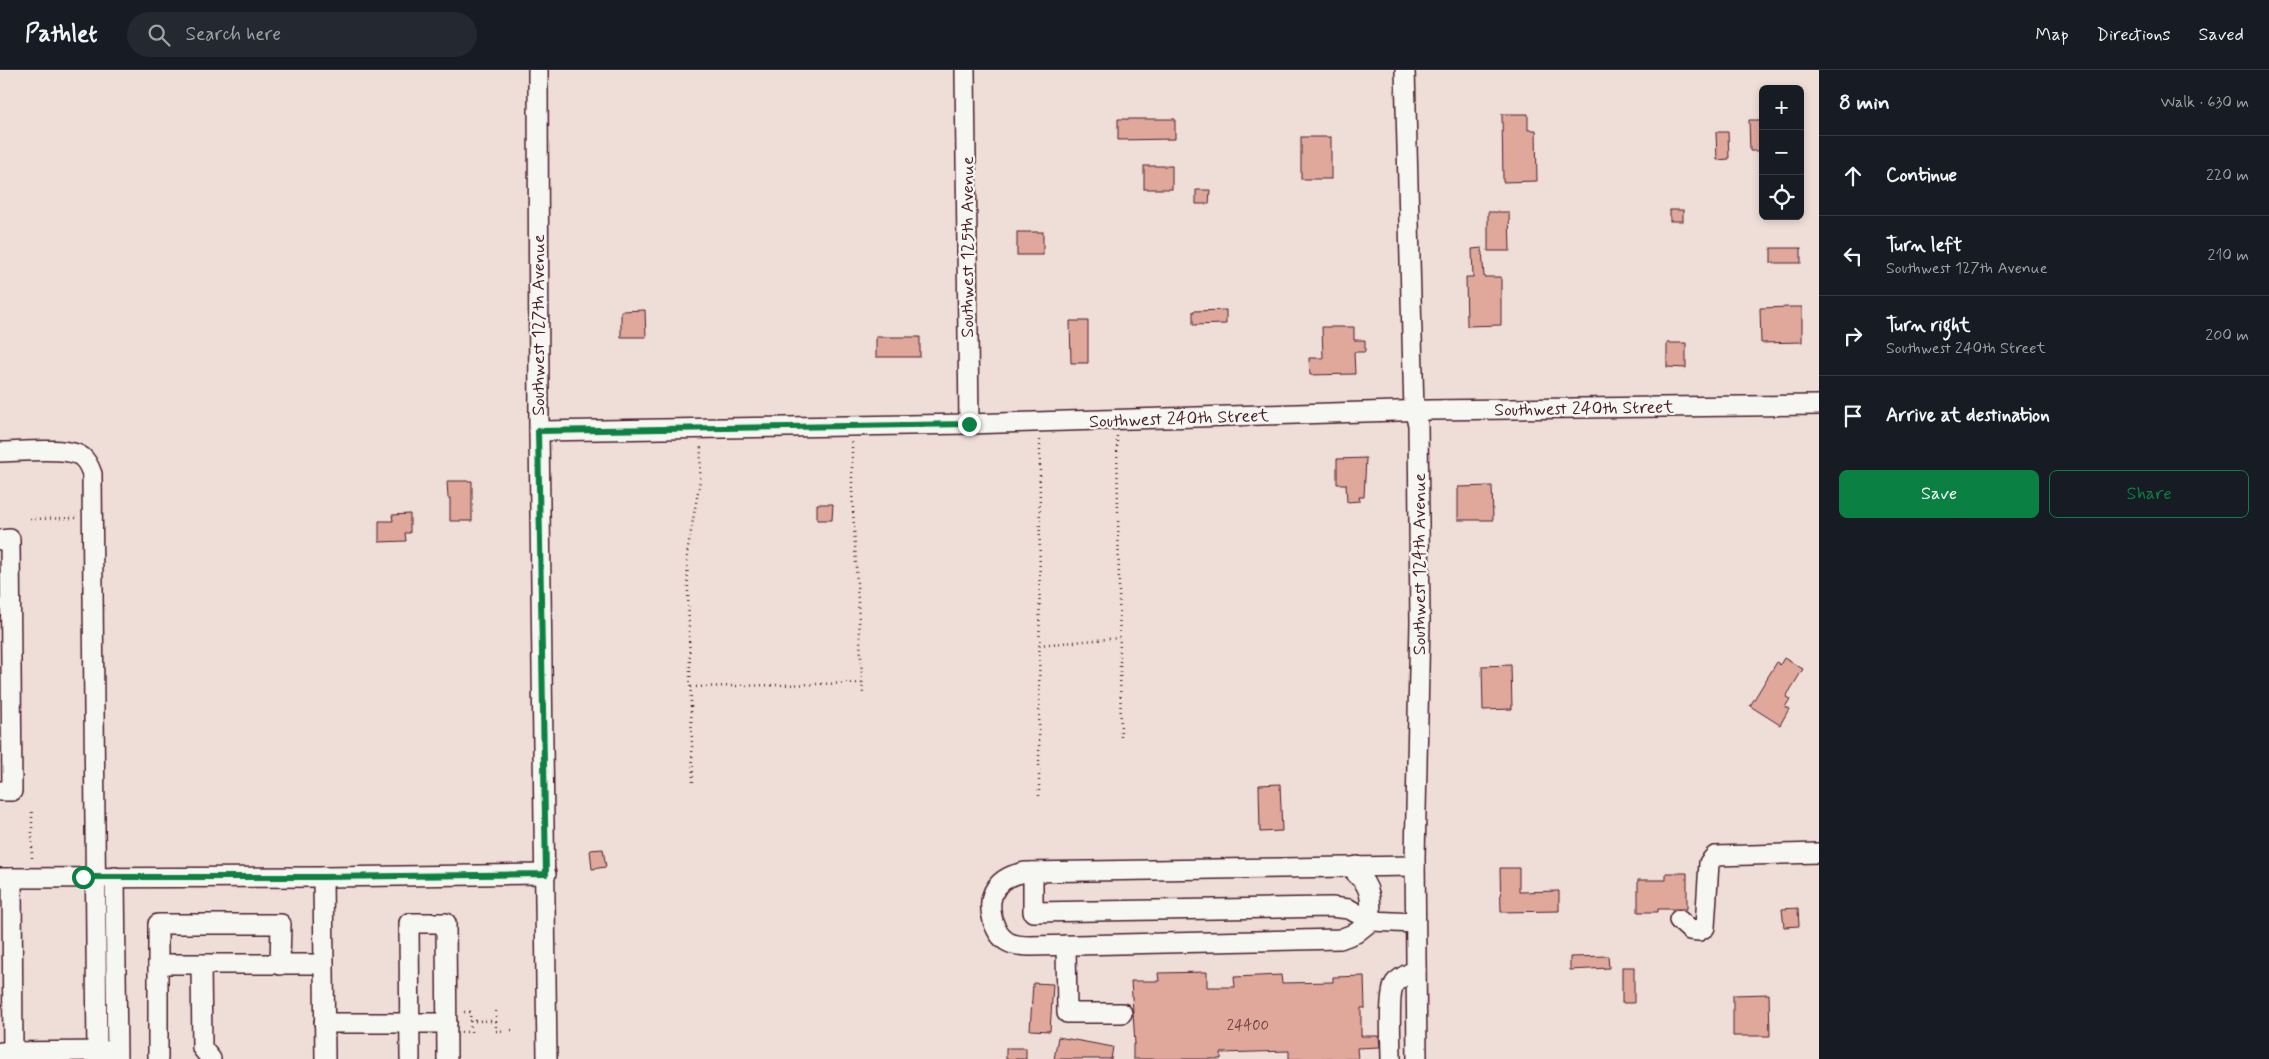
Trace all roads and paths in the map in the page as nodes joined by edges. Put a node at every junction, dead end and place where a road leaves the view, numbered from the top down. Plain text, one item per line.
1 (538, 70) edge
2 (965, 70) edge
3 (1405, 70) edge
4 (1819, 405) edge
5 (1414, 411) junction
6 (1116, 420) junction
7 (1040, 422) junction
8 (969, 424) junction
9 (852, 426) junction
10 (702, 428) junction
11 (538, 431) junction
12 (0, 452) edge
13 (77, 518) dead end
14 (30, 519) dead end
15 (0, 540) edge
16 (1119, 638) junction
17 (1039, 645) junction
18 (862, 683) junction
19 (690, 687) junction
20 (862, 696) dead end
21 (1121, 737) dead end
22 (693, 782) dead end
23 (0, 791) edge
24 (1038, 796) dead end
25 (32, 812) dead end
26 (1819, 853) edge
27 (32, 858) dead end
28 (1357, 866) junction
29 (1415, 866) junction
30 (1032, 872) junction
31 (546, 874) junction
32 (95, 877) junction
33 (115, 877) junction
34 (323, 877) junction
35 (6, 878) edge
36 (1370, 896) junction
37 (1331, 907) junction
38 (1679, 920) dead end
39 (1371, 921) junction
40 (1415, 923) junction
41 (1066, 945) junction
42 (158, 964) junction
43 (201, 964) junction
44 (324, 964) junction
45 (280, 965) junction
46 (6, 967) edge
47 (1416, 970) junction
48 (496, 1011) dead end
49 (1122, 1014) dead end
50 (470, 1021) junction
51 (496, 1021) junction
52 (454, 1022) junction
53 (324, 1023) junction
54 (410, 1023) junction
55 (512, 1030) dead end
56 (9, 1054) edge
57 (97, 1055) edge
58 (117, 1055) edge
59 (158, 1059) edge
60 (211, 1059) edge
61 (325, 1059) edge
62 (410, 1059) edge
63 (447, 1059) edge
64 (547, 1059) edge
65 (1391, 1059) edge
66 (1417, 1059) edge

1 - 11 street, Southwest 127th Avenue
2 - 8 street, Southwest 125th Avenue
3 - 5 street, Southwest 124th Avenue
4 - 5 street, Southwest 240th Street
5 - 6 street, Southwest 240th Street
5 - 29 street, Southwest 124th Avenue
6 - 7 street, Southwest 240th Street
6 - 16 path
7 - 8 street, Southwest 240th Street
7 - 17 path
8 - 9 street, Southwest 240th Street
9 - 10 street, Southwest 240th Street
9 - 18 path
10 - 11 street, Southwest 240th Street
10 - 19 path
11 - 31 street, Southwest 127th Avenue
12 - 32 street
13 - 14 path
15 - 23 street
16 - 17 path
16 - 21 path
17 - 24 path
18 - 19 path
18 - 20 path
19 - 22 path
25 - 27 path
26 - 38 street
28 - 29 street
28 - 30 street
28 - 36 street
29 - 40 street, Southwest 124th Avenue
30 - 37 street
30 - 41 street
31 - 34 street
31 - 64 street, Southwest 127th Avenue
32 - 33 street
32 - 35 street
32 - 57 street
33 - 34 street
33 - 58 street
34 - 44 street
35 - 46 street
36 - 37 street
36 - 39 street
37 - 39 street
39 - 40 street
39 - 41 street
40 - 47 street, Southwest 124th Avenue
41 - 49 street
42 - 43 street
42 - 45 street
42 - 59 street
43 - 45 street
43 - 60 street
44 - 45 street
44 - 53 street
46 - 56 street
47 - 65 street
47 - 66 street, Southwest 124th Avenue
48 - 51 path
50 - 51 path
50 - 52 path
50 - 52 path
51 - 55 path
52 - 54 street
52 - 54 street
52 - 63 street
53 - 54 street
53 - 61 street
54 - 62 street
56 - 57 street
57 - 58 street

